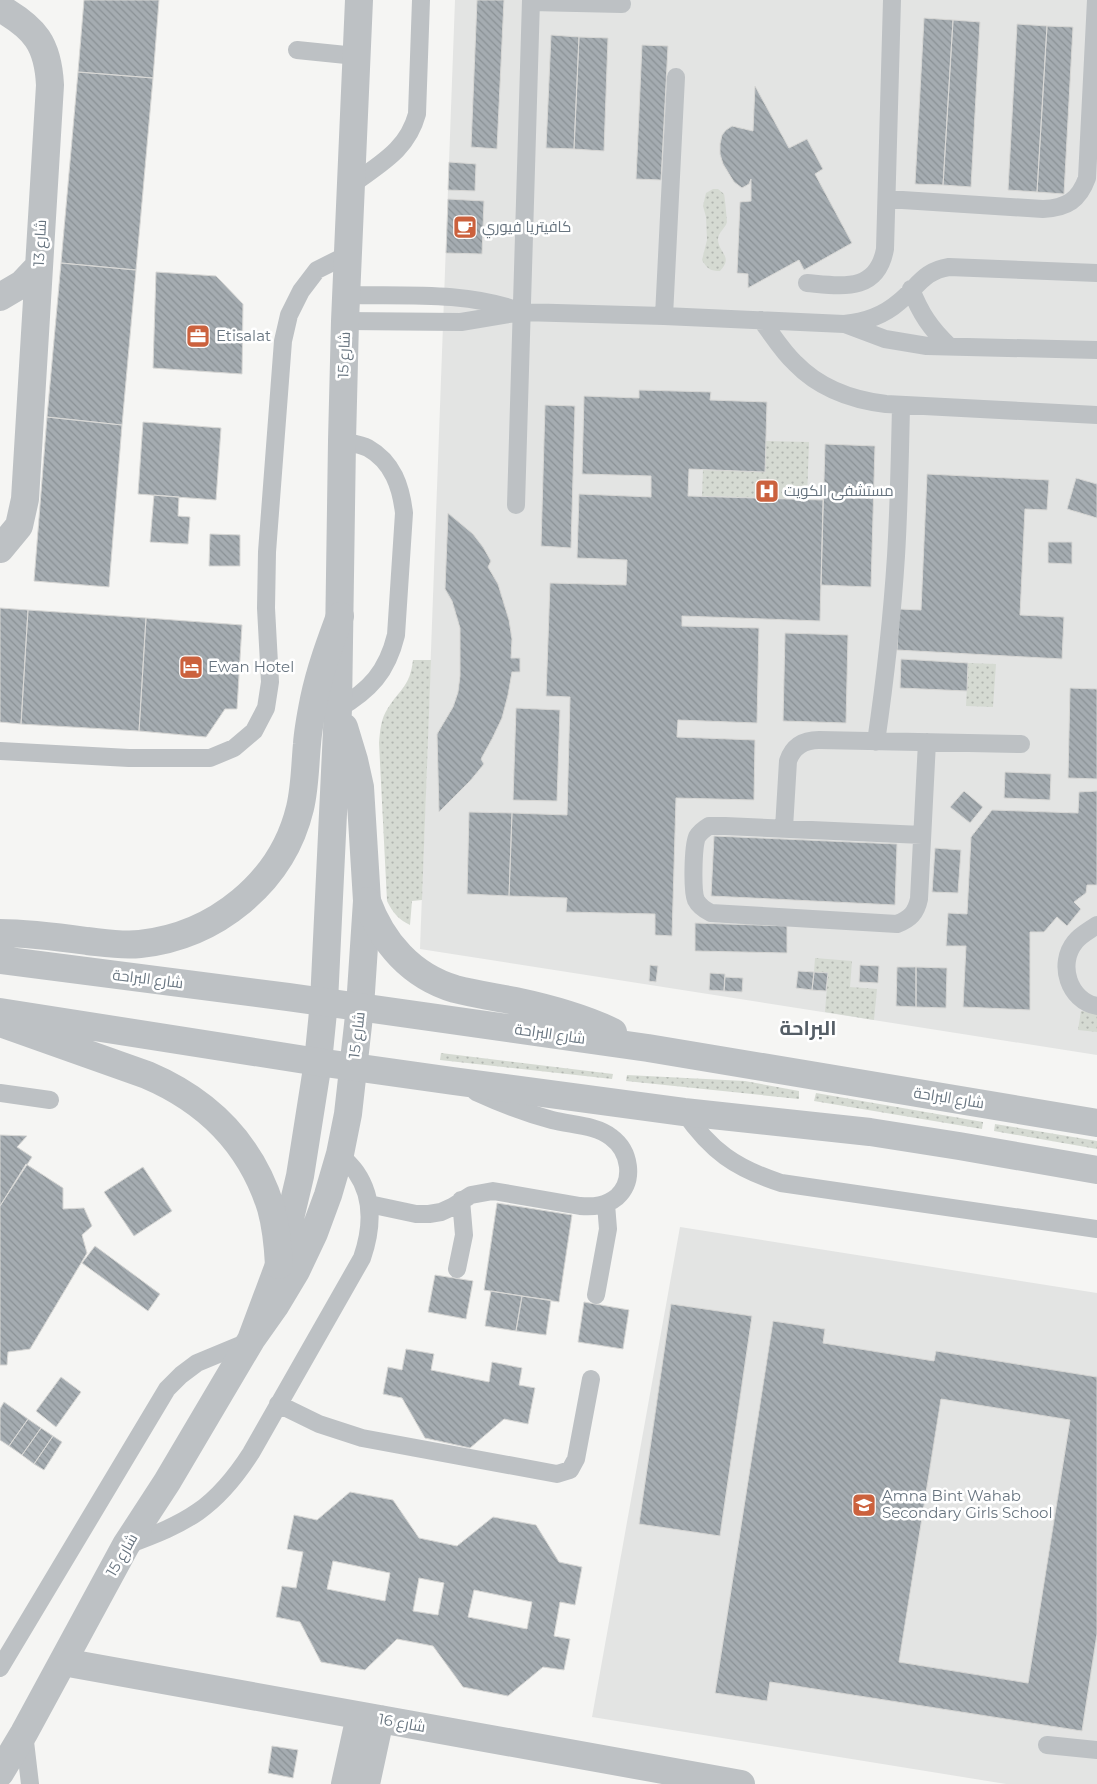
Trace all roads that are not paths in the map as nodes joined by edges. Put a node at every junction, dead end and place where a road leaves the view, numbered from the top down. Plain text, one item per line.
1 (23, 0) edge
2 (359, 0) edge
3 (421, 0) edge
4 (892, 0) edge
5 (1096, 0) edge
6 (531, 1) edge
7 (622, 4) dead end
8 (0, 8) edge
9 (297, 50) dead end
10 (356, 56) junction
11 (676, 77) dead end
12 (350, 186) junction
13 (887, 199) junction
14 (347, 255) junction
15 (39, 266) junction
16 (1097, 273) edge
17 (807, 283) dead end
18 (911, 289) junction
19 (0, 298) edge
20 (345, 308) junction
21 (521, 312) junction
22 (664, 316) junction
23 (761, 320) junction
24 (844, 324) junction
25 (949, 346) junction
26 (1097, 350) edge
27 (901, 404) junction
28 (1097, 415) edge
29 (342, 441) junction
30 (516, 505) dead end
31 (0, 549) edge
32 (340, 616) junction
33 (338, 709) junction
34 (876, 742) junction
35 (927, 742) junction
36 (1021, 744) dead end
37 (0, 751) edge
38 (784, 828) junction
39 (922, 835) junction
40 (366, 901) junction
41 (1097, 925) edge
42 (0, 933) edge
43 (0, 960) edge
44 (324, 1002) junction
45 (1097, 1006) edge
46 (360, 1007) junction
47 (0, 1012) edge
48 (0, 1023) edge
49 (648, 1048) junction
50 (318, 1062) junction
51 (352, 1067) junction
52 (453, 1081) junction
53 (0, 1093) edge
54 (50, 1100) dead end
55 (684, 1112) junction
56 (1097, 1123) edge
57 (340, 1154) junction
58 (1097, 1170) edge
59 (461, 1200) junction
60 (369, 1204) junction
61 (606, 1204) junction
62 (1097, 1229) edge
63 (279, 1265) junction
64 (457, 1269) dead end
65 (596, 1295) dead end
66 (250, 1340) junction
67 (590, 1380) dead end
68 (278, 1404) junction
69 (126, 1545) junction
70 (62, 1662) junction
71 (0, 1668) edge
72 (370, 1718) junction
73 (24, 1733) junction
74 (1047, 1745) dead end
75 (1097, 1750) edge
76 (0, 1773) edge
77 (30, 1784) edge
78 (345, 1784) edge
79 (366, 1784) edge
80 (742, 1784) edge

1 - 8 street, شارع 13
2 - 10 street, شارع 15
3 - 12 lane
4 - 13 lane
5 - 13 lane
6 - 7 lane
6 - 21 lane
8 - 15 street, شارع 13
9 - 10 lane
10 - 12 street, شارع 15
11 - 22 lane
12 - 14 street, شارع 15
13 - 17 lane
14 - 20 street, شارع 15
14 - 37 lane
15 - 19 street
15 - 31 street, شارع 13
16 - 18 lane
18 - 24 lane
18 - 25 lane
20 - 21 lane
20 - 21 lane
20 - 29 street, شارع 15
21 - 22 lane
21 - 30 lane
22 - 23 lane
23 - 24 lane
23 - 27 lane
24 - 25 lane
25 - 26 lane
27 - 28 lane
27 - 34 lane
29 - 32 street, شارع 15
29 - 33 lane
32 - 33 street, شارع 15
32 - 42 street
33 - 40 street, شارع 15
33 - 44 street, شارع 15
34 - 35 lane
34 - 38 lane
35 - 36 lane
35 - 39 lane
38 - 39 lane
38 - 39 lane
40 - 46 street, شارع 15
40 - 49 street
41 - 45 lane
43 - 44 street, شارع البراحة
44 - 46 street, شارع البراحة
44 - 50 street, شارع 15
46 - 49 street, شارع البراحة
46 - 51 street, شارع 15
47 - 50 street
48 - 63 street
49 - 56 street, شارع البراحة
50 - 51 street
50 - 63 street, شارع 15
51 - 52 street
51 - 57 street, شارع 15
52 - 55 street
52 - 61 lane
53 - 54 lane
55 - 58 street
55 - 62 lane
57 - 60 lane
57 - 66 street, شارع 15
59 - 60 lane
59 - 61 lane
59 - 64 lane
60 - 68 lane
61 - 65 lane
63 - 66 street, شارع 15
66 - 69 street, شارع 15
66 - 71 lane
67 - 68 lane
68 - 69 lane
69 - 70 street, شارع 15
70 - 72 street, شارع 16
70 - 73 street, شارع 15
72 - 78 street
72 - 79 street
72 - 80 street, شارع 16
73 - 76 street, شارع 15
73 - 77 lane
74 - 75 lane

